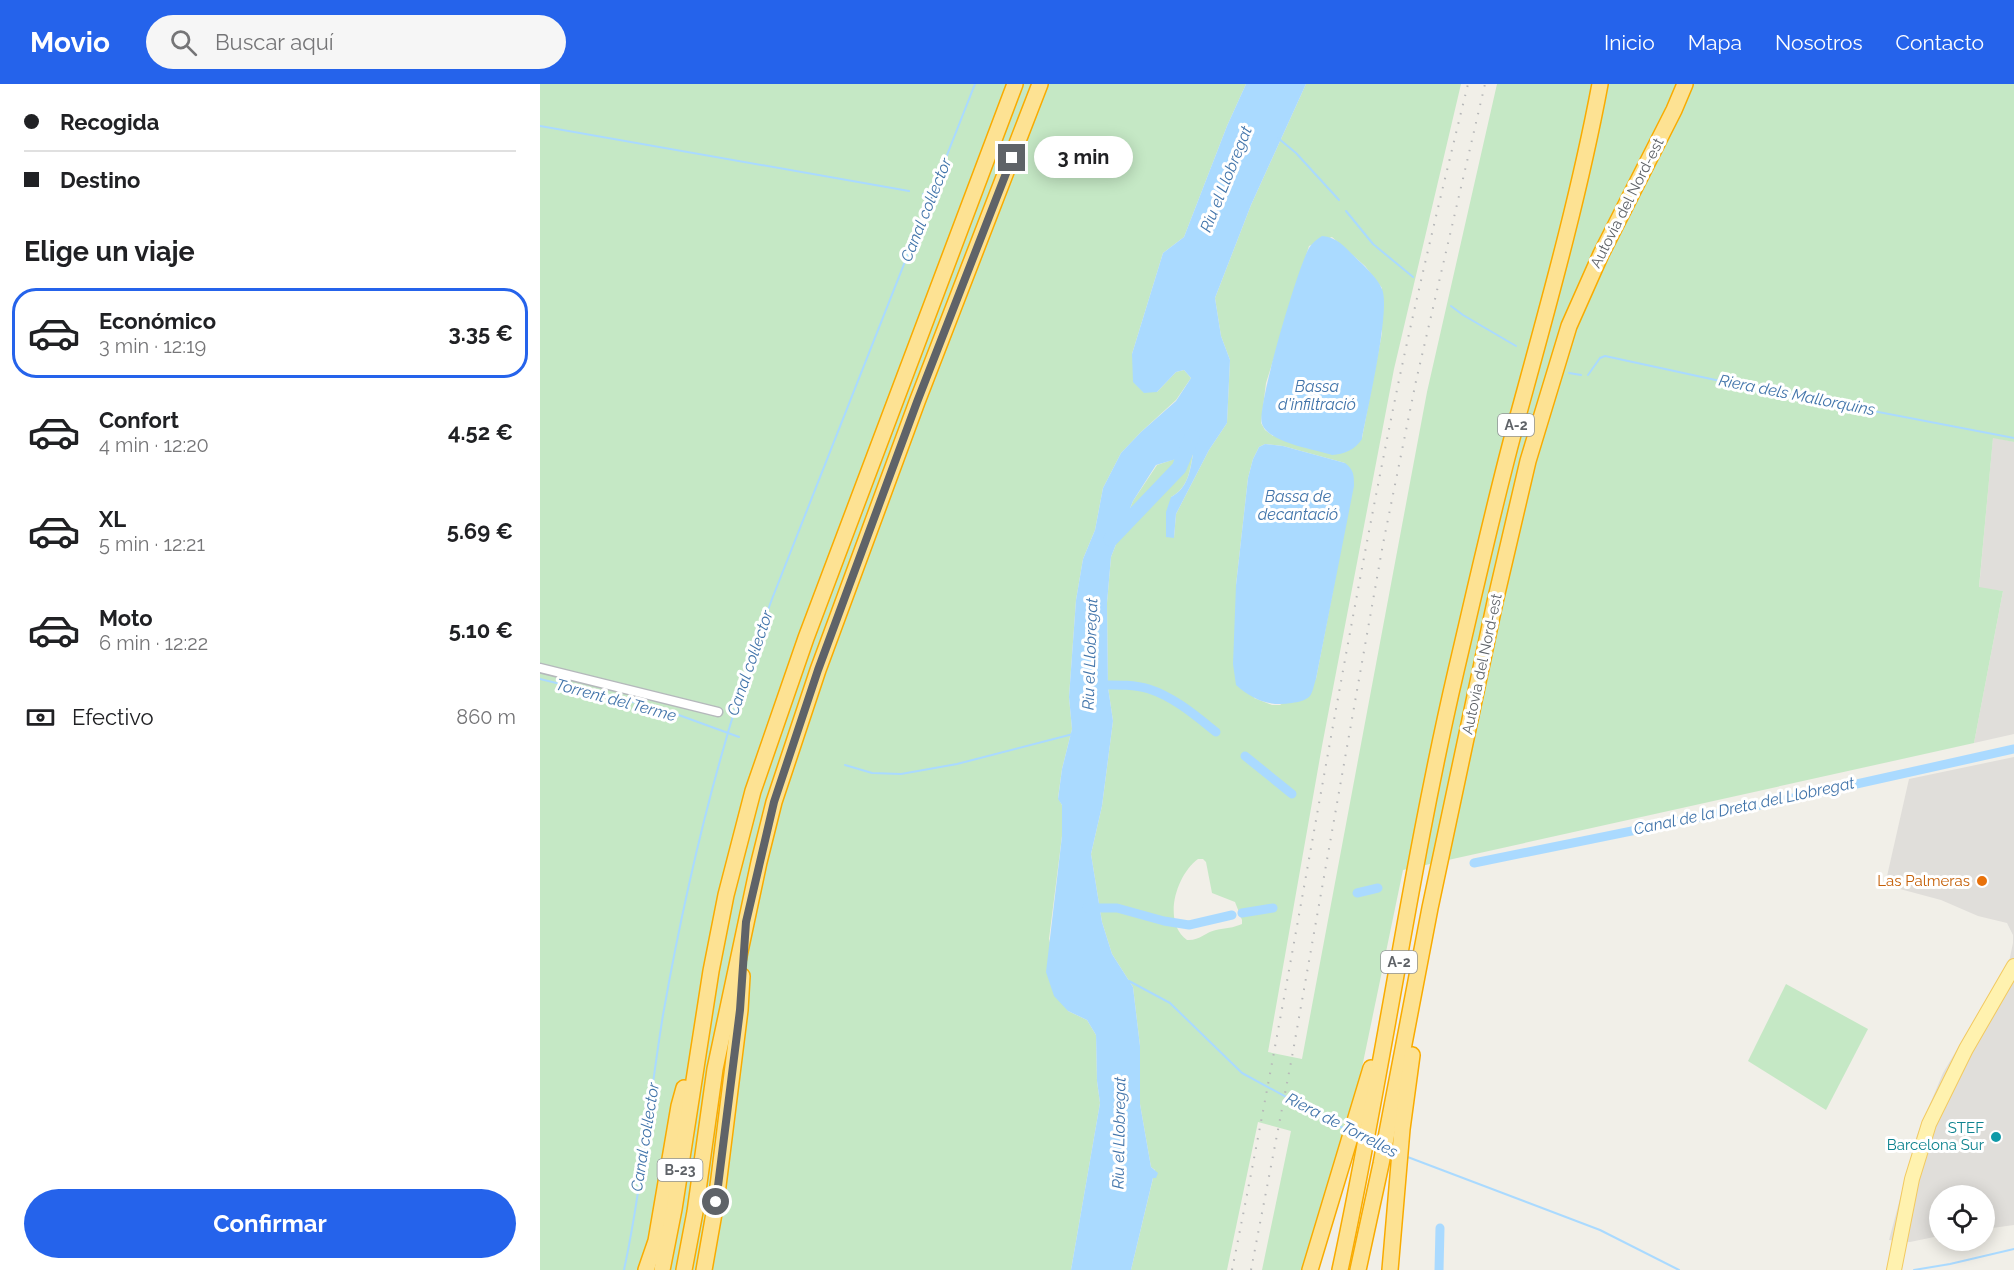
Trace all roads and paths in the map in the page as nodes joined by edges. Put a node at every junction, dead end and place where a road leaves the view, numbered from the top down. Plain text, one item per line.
1 (1015, 84) edge
2 (1040, 84) edge
3 (1600, 84) edge
4 (1685, 84) edge
5 (540, 668) edge
6 (718, 712) dead end
7 (746, 922) junction
8 (2014, 966) edge
9 (698, 1048) junction
10 (1366, 1113) junction
11 (1395, 1126) junction
12 (716, 1202) junction
13 (646, 1270) edge
14 (662, 1270) edge
15 (684, 1270) edge
16 (704, 1270) edge
17 (712, 1270) edge
18 (1310, 1270) edge
19 (1340, 1270) edge
20 (1358, 1270) edge
21 (1390, 1270) edge
22 (1894, 1270) edge

1 - 9 highway, B-23
2 - 7 highway, B-23
3 - 10 highway, Autovia del Nord-est / A-2
4 - 11 highway, Autovia del Nord-est / A-2
5 - 6 street
7 - 12 highway
7 - 15 highway, B-23
8 - 22 main road
9 - 13 highway
9 - 14 highway, B-23
10 - 18 highway
10 - 19 highway
11 - 20 highway, Autovia del Nord-est / A-2
11 - 21 highway
12 - 16 highway
12 - 17 highway

